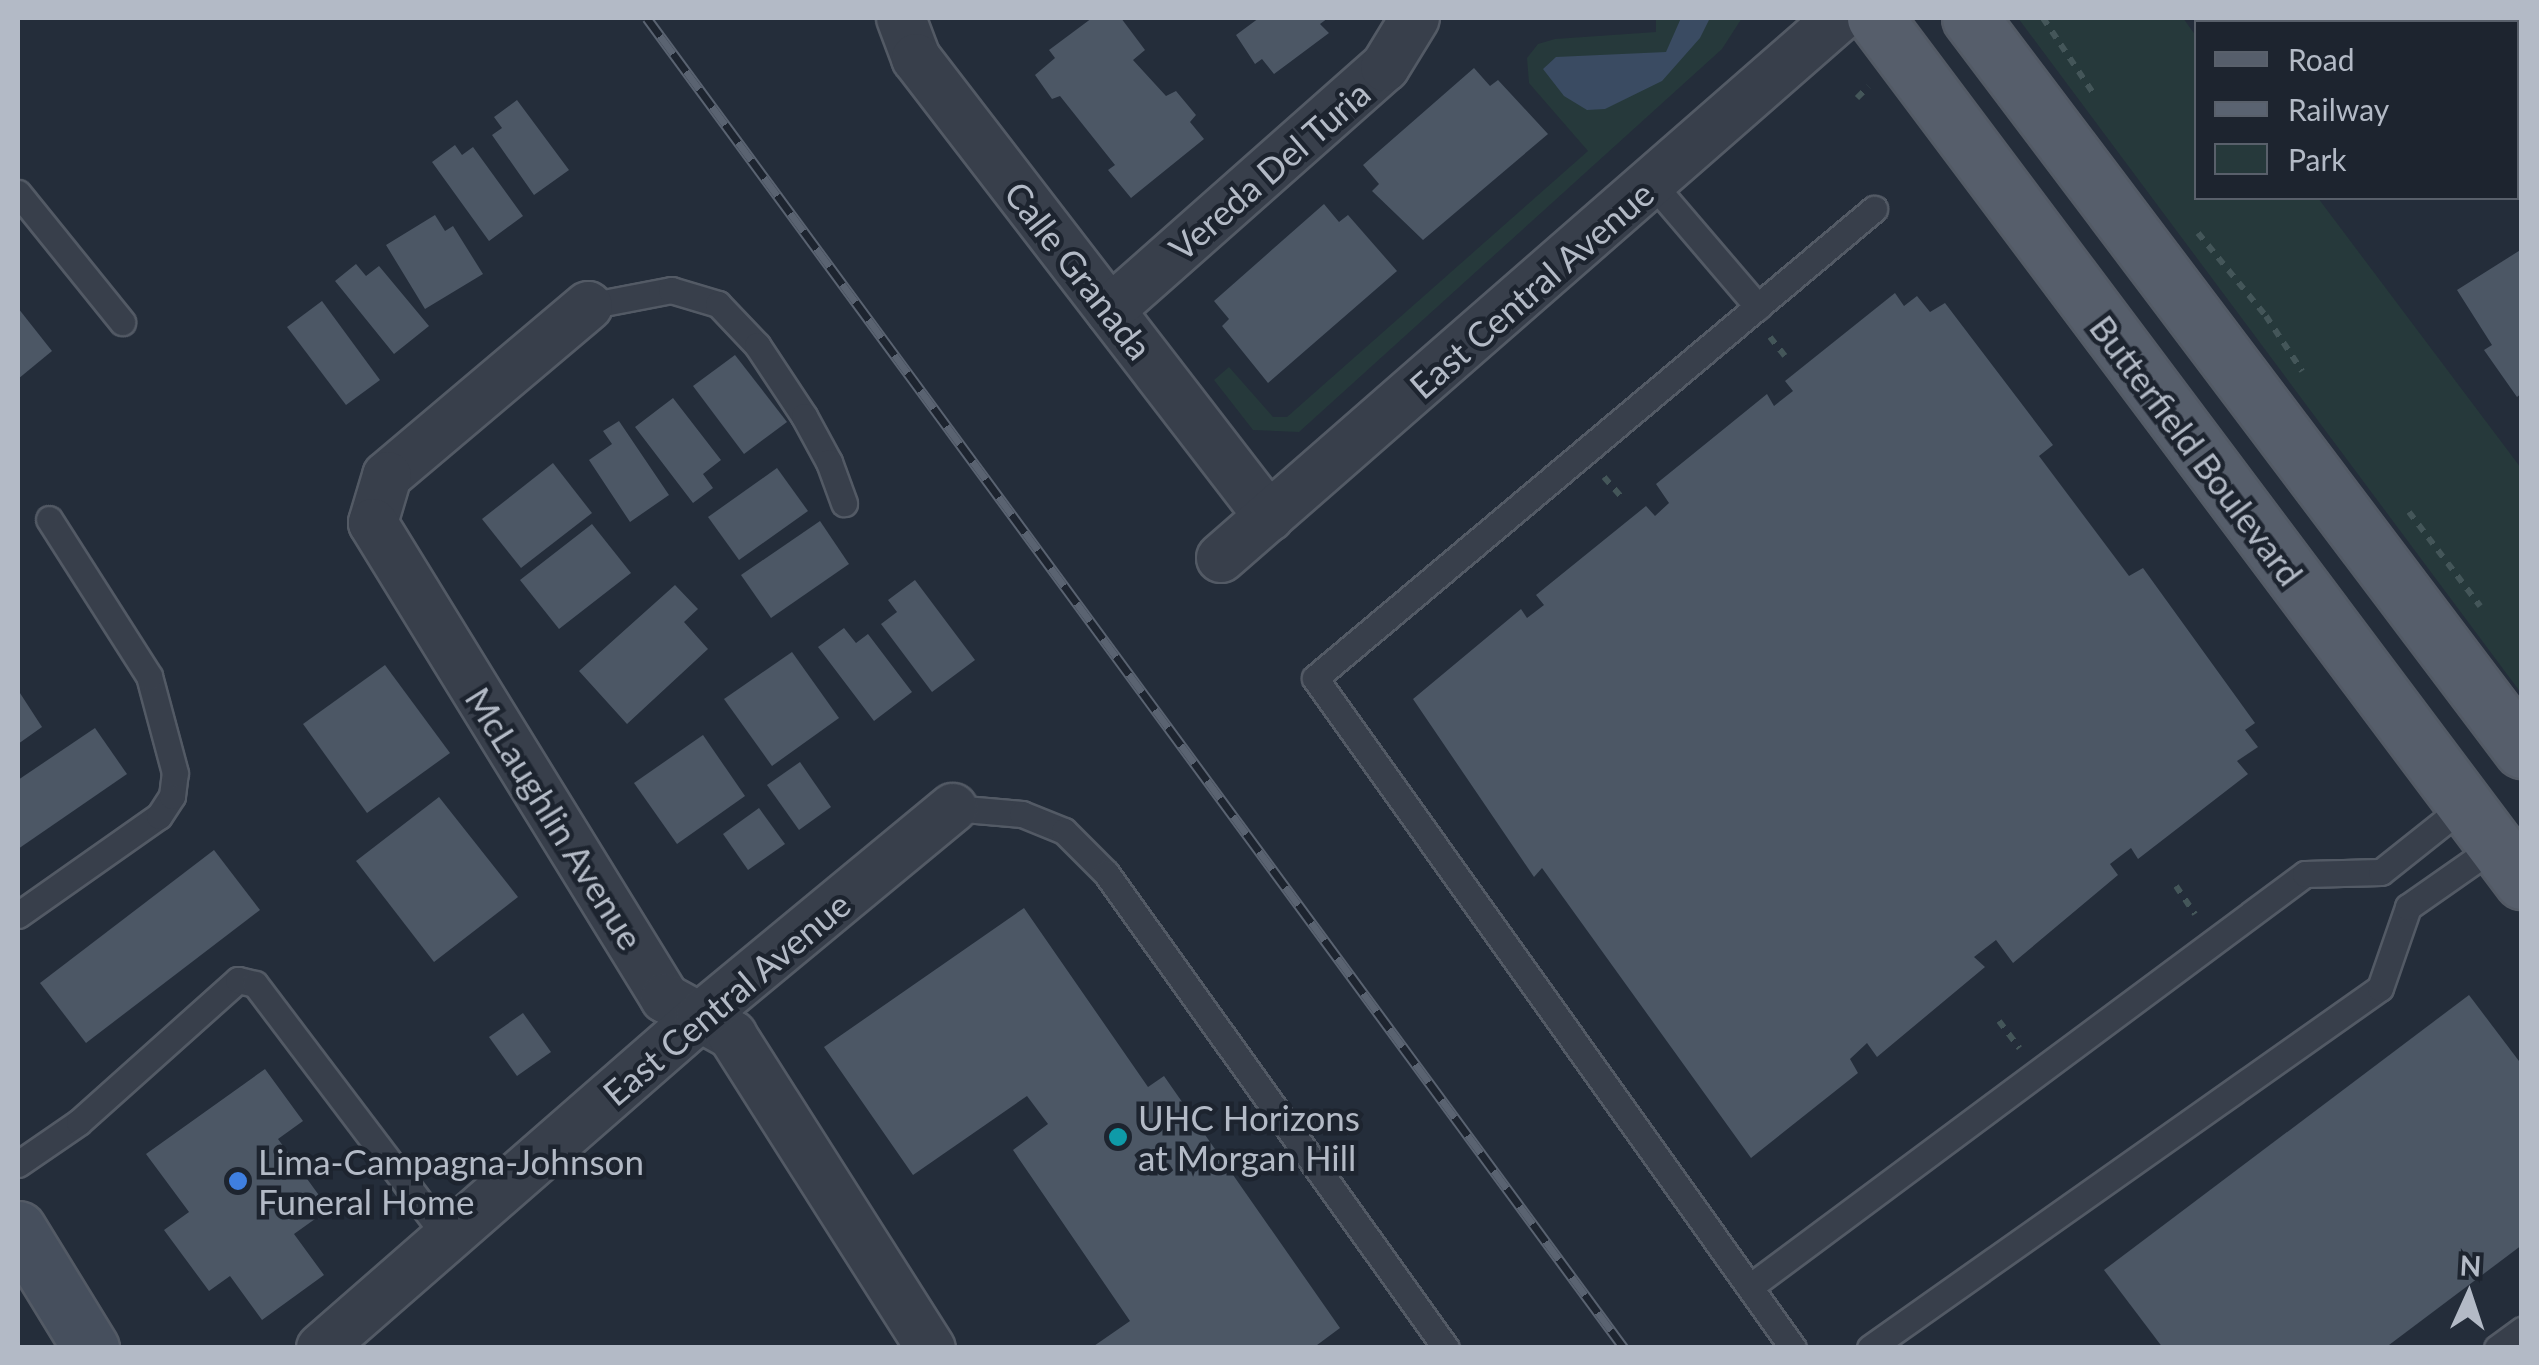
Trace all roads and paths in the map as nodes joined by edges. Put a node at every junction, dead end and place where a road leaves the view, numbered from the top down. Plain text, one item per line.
1 (900, 18) edge
2 (1415, 18) edge
3 (1839, 18) edge
4 (1875, 18) edge
5 (1970, 18) edge
6 (2522, 132) edge
7 (2519, 140) edge
8 (1652, 184) junction
9 (18, 193) edge
10 (1874, 209) dead end
11 (588, 306) joint
12 (1758, 307) junction
13 (1110, 310) junction
14 (122, 322) dead end
15 (844, 503) dead end
16 (1268, 517) junction
17 (50, 519) dead end
18 (1221, 558) dead end
19 (2522, 750) edge
20 (953, 808) joint
21 (2494, 844) edge
22 (2381, 872) junction
23 (2408, 907) junction
24 (18, 915) edge
25 (700, 1017) junction
26 (18, 1164) edge
27 (18, 1229) edge
28 (448, 1238) junction
29 (1752, 1286) junction
30 (2522, 1330) edge
31 (92, 1348) edge
32 (321, 1348) edge
33 (932, 1348) edge
34 (1446, 1348) edge
35 (1793, 1348) edge
36 (1870, 1348) edge
37 (2497, 1348) edge

1 - 13 street, Calle Granada
2 - 13 street, Vereda Del Turia
3 - 8 street, East Central Avenue
4 - 21 main road, Butterfield Boulevard
5 - 19 main road
6 - 7 street
8 - 12 lane
8 - 16 street, East Central Avenue
9 - 14 lane
10 - 12 lane
11 - 15 lane
11 - 25 street, McLaughlin Avenue
12 - 29 lane
13 - 16 street, Calle Granada
16 - 18 street, East Central Avenue
17 - 24 lane
20 - 25 street, East Central Avenue
20 - 34 lane
21 - 22 lane
21 - 23 lane
22 - 23 lane
22 - 29 lane
23 - 36 lane
25 - 28 street, East Central Avenue
25 - 33 street, McLaughlin Avenue
26 - 28 lane
27 - 31 main road
28 - 32 street, East Central Avenue
29 - 35 lane
30 - 37 lane

